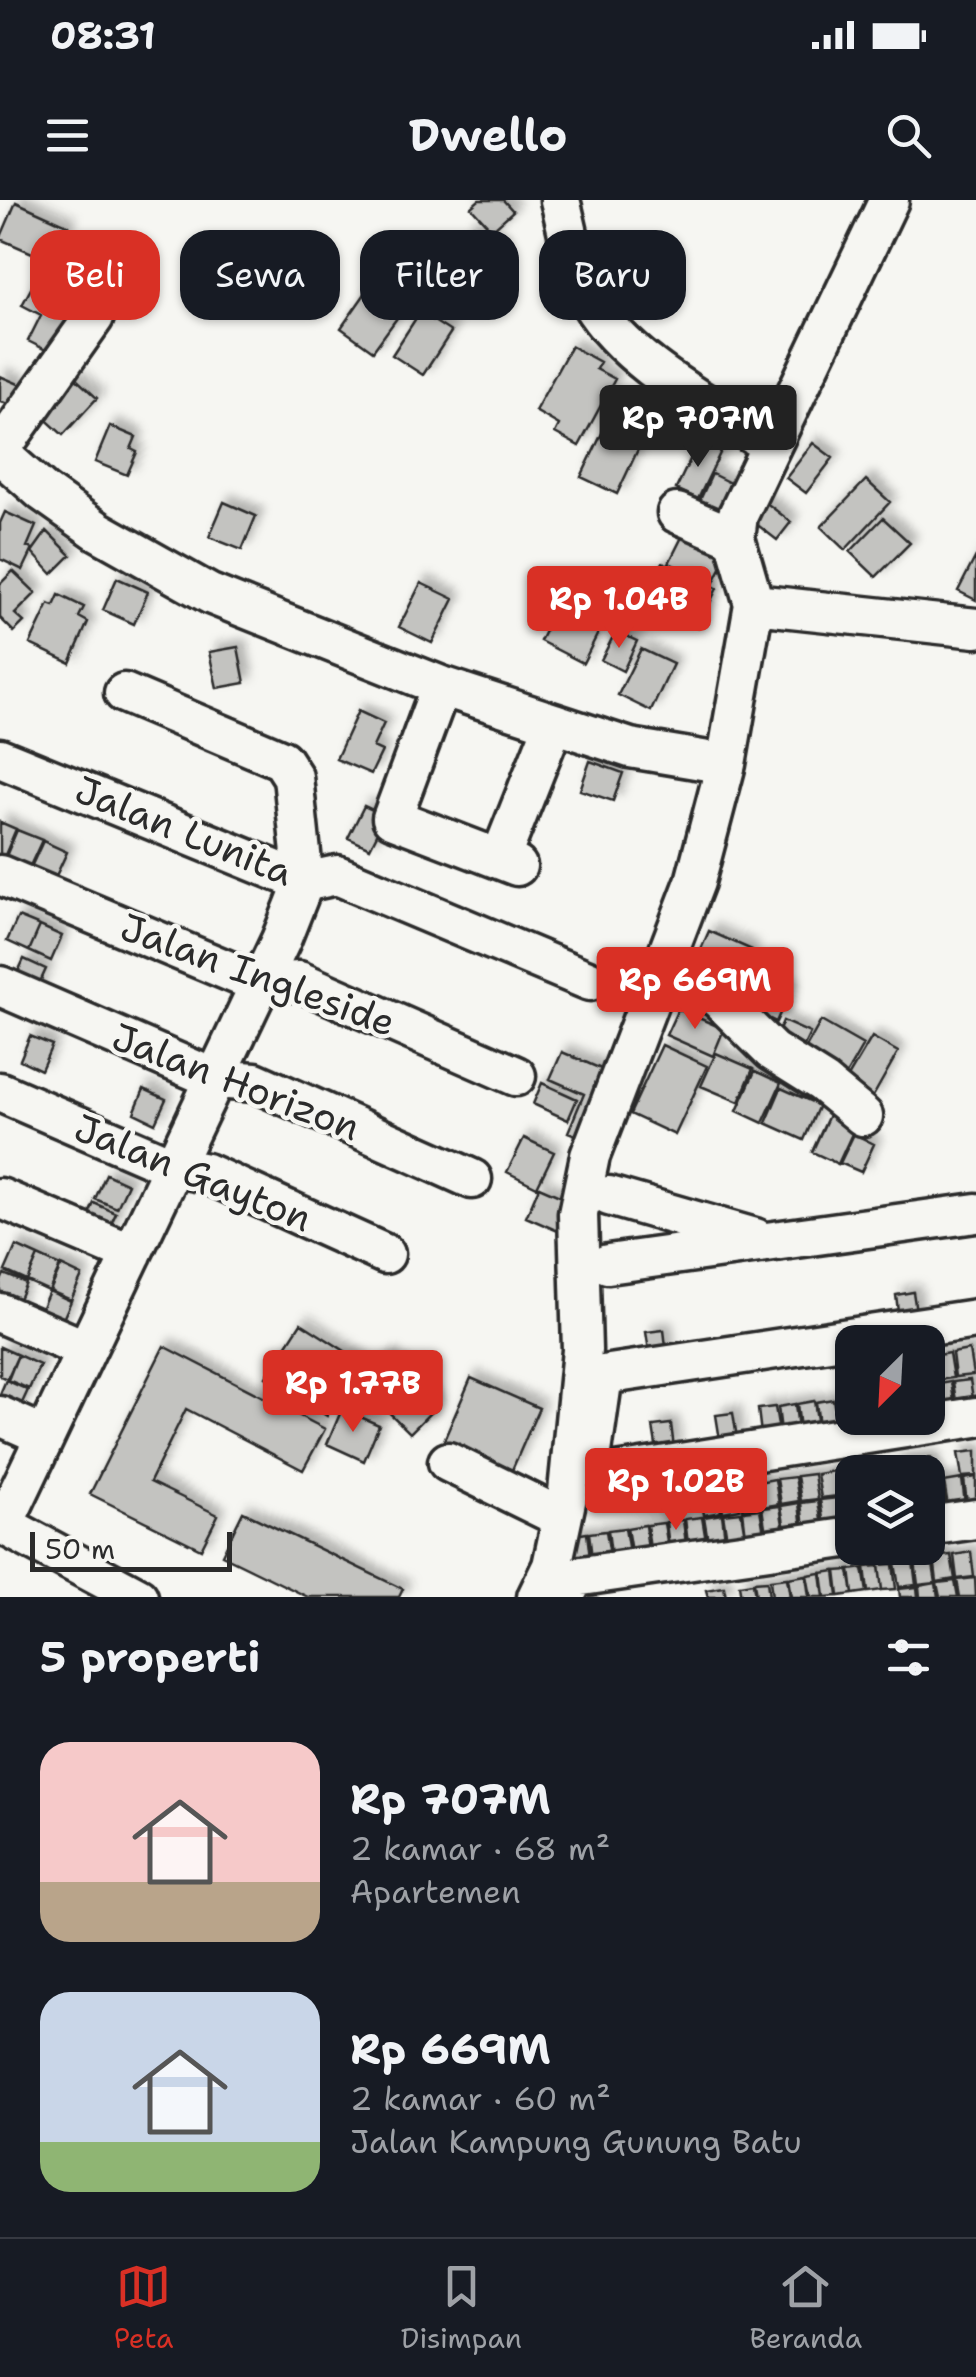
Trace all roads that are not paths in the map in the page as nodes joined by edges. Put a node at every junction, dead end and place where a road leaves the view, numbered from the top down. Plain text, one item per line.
1 (560, 200) edge
2 (889, 200) edge
3 (93, 320) edge
4 (771, 446) junction
5 (0, 452) edge
6 (677, 512) dead end
7 (735, 538) junction
8 (754, 604) junction
9 (976, 628) edge
10 (441, 686) junction
11 (124, 693) dead end
12 (554, 723) junction
13 (0, 758) edge
14 (726, 764) junction
15 (0, 875) edge
16 (304, 882) junction
17 (667, 960) junction
18 (590, 981) dead end
19 (260, 984) junction
20 (0, 986) edge
21 (516, 1076) dead end
22 (215, 1079) junction
23 (0, 1092) edge
24 (863, 1116) dead end
25 (171, 1166) junction
26 (472, 1180) dead end
27 (609, 1196) dead end
28 (0, 1198) edge
29 (976, 1213) edge
30 (770, 1242) junction
31 (132, 1254) junction
32 (386, 1254) dead end
33 (608, 1264) dead end
34 (0, 1312) edge
35 (976, 1320) edge
36 (86, 1350) junction
37 (0, 1416) edge
38 (976, 1417) edge
39 (45, 1436) junction
40 (448, 1462) dead end
41 (562, 1518) junction
42 (976, 1519) edge
43 (2, 1523) edge
44 (945, 1524) edge
45 (835, 1539) edge
46 (569, 1587) edge
47 (138, 1597) edge
48 (537, 1597) edge

1 - 4 street
2 - 4 street
3 - 5 street
4 - 7 street
5 - 10 street
6 - 7 street
7 - 8 street
8 - 9 street
8 - 14 street
10 - 12 street
10 - 12 street
11 - 16 street
12 - 14 street
13 - 16 street, Jalan Lunita
14 - 17 street
15 - 19 street, Jalan Ingleside
16 - 18 street, Jalan Lunita
16 - 19 street
17 - 24 street
17 - 41 street
19 - 21 street, Jalan Ingleside
19 - 22 street
20 - 22 street, Jalan Horizon
22 - 25 street
22 - 26 street, Jalan Horizon
23 - 25 street, Jalan Gayton
25 - 31 street
25 - 32 street, Jalan Gayton
27 - 30 street
28 - 31 street
29 - 30 street
30 - 33 street
31 - 36 street
34 - 36 street
35 - 38 street
36 - 39 street
37 - 39 street
39 - 43 street
40 - 41 street
41 - 48 street
42 - 44 street
43 - 47 street
45 - 46 street

